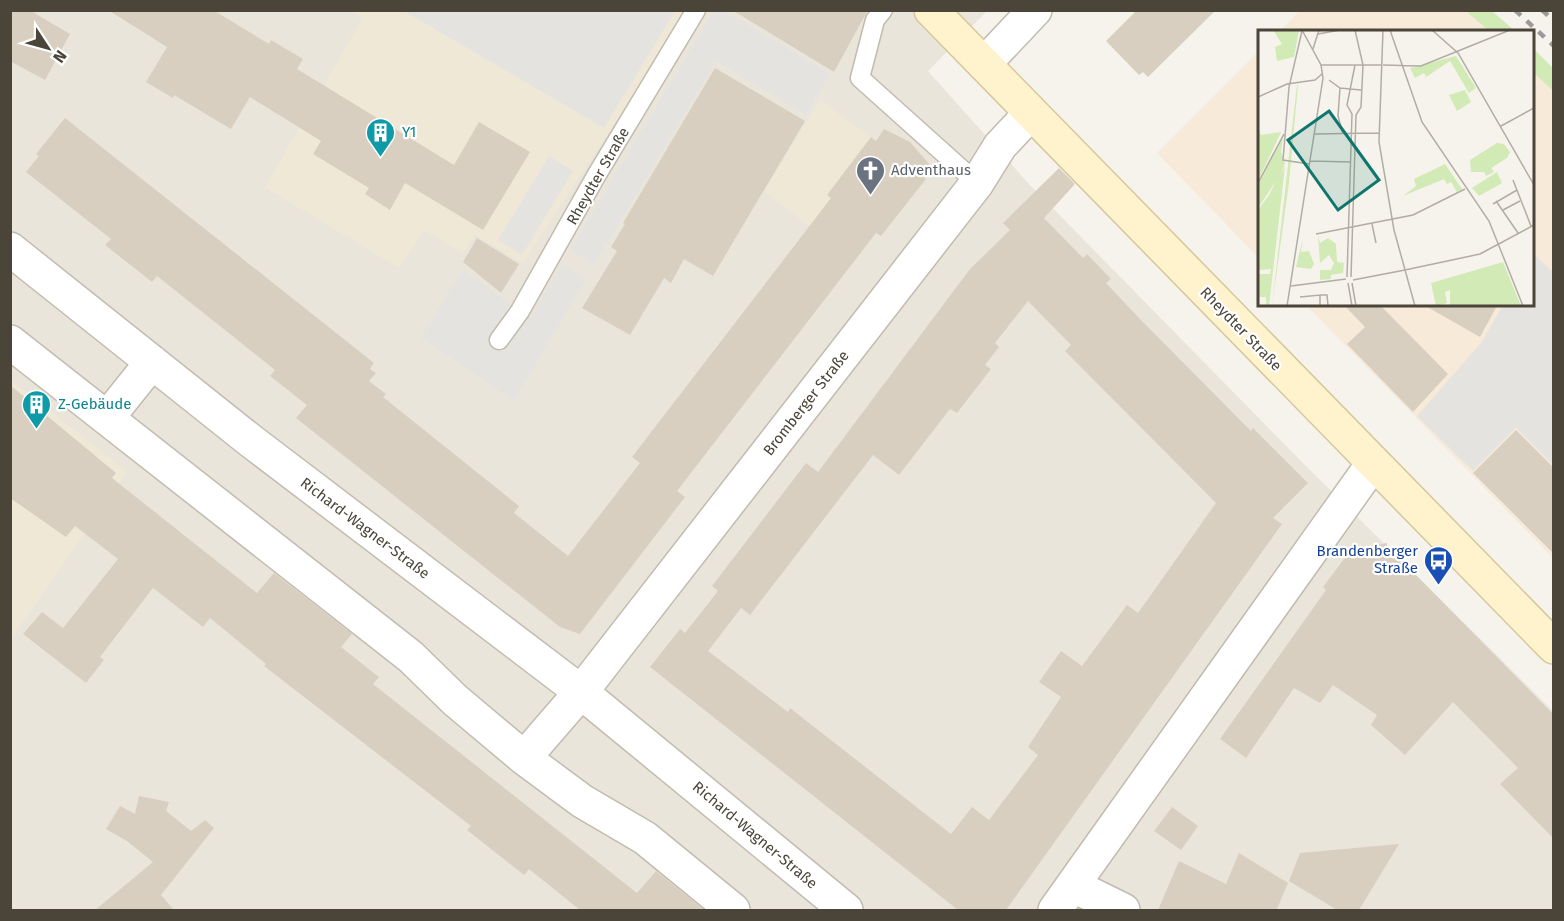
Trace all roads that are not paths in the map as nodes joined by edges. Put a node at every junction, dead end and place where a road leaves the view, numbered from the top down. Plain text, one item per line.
1 (696, 10) edge
2 (883, 10) edge
3 (931, 10) edge
4 (1035, 10) edge
5 (984, 64) junction
6 (1030, 114) junction
7 (977, 183) junction
8 (10, 249) edge
9 (499, 340) dead end
10 (10, 342) edge
11 (152, 362) junction
12 (108, 417) junction
13 (1372, 465) junction
14 (1554, 647) edge
15 (581, 692) junction
16 (524, 758) junction
17 (1064, 898) edge
18 (733, 910) edge
19 (846, 910) edge
20 (1123, 910) edge

1 - 9 lane, Rheydter Straße
2 - 7 lane
3 - 5 main road, Rheydter Straße
4 - 5 street
5 - 6 main road, Rheydter Straße
6 - 7 street, Bromberger Straße
6 - 13 main road, Rheydter Straße
7 - 15 street, Bromberger Straße
8 - 11 street, Richard-Wagner-Straße
10 - 12 street
11 - 12 street
11 - 15 street, Richard-Wagner-Straße
12 - 16 street
13 - 14 main road, Rheydter Straße
13 - 17 street
15 - 16 street
15 - 19 street, Richard-Wagner-Straße
16 - 18 street
17 - 20 street

